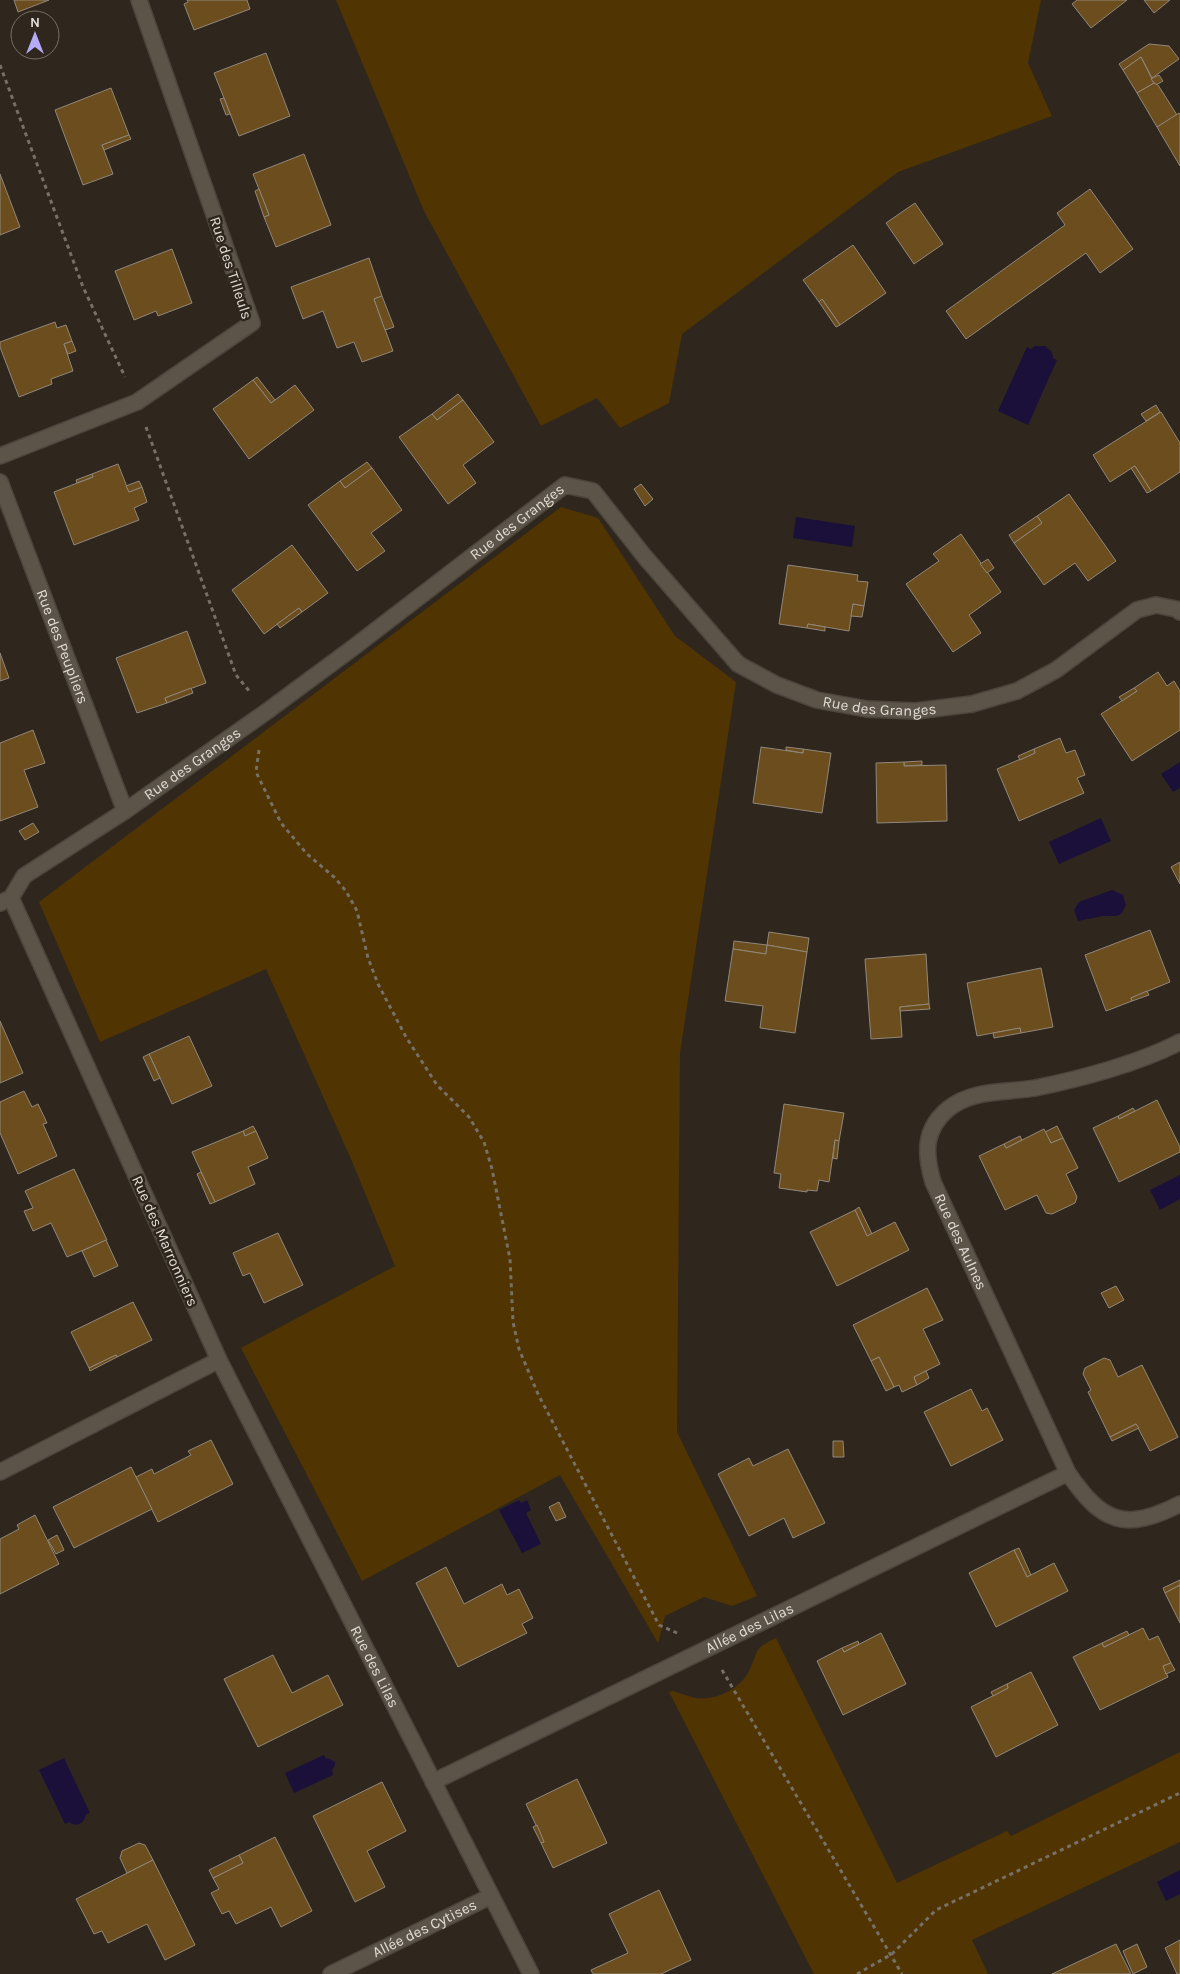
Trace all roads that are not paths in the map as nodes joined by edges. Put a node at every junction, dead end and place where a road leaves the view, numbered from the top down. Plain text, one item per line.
1 (139, 0) edge
2 (0, 456) edge
3 (0, 482) edge
4 (1180, 612) edge
5 (125, 811) junction
6 (6, 900) edge
7 (1180, 1042) edge
8 (219, 1360) junction
9 (0, 1472) edge
10 (1068, 1473) junction
11 (1180, 1504) edge
12 (433, 1782) junction
13 (491, 1896) junction
14 (331, 1974) edge
15 (531, 1974) edge

1 - 2 street, Rue des Tilleuls
3 - 5 street, Rue des Peupliers
4 - 5 street, Rue des Granges
5 - 6 street, Rue des Granges
6 - 8 street, Rue des Marronniers
7 - 10 street, Rue des Aulnes
8 - 9 street
8 - 12 street, Rue des Lilas
10 - 11 street, Rue des Aulnes
10 - 12 street, Allée des Lilas
12 - 13 street, Rue des Lilas
13 - 14 street, Allée des Cytises
13 - 15 street, Rue des Lilas

